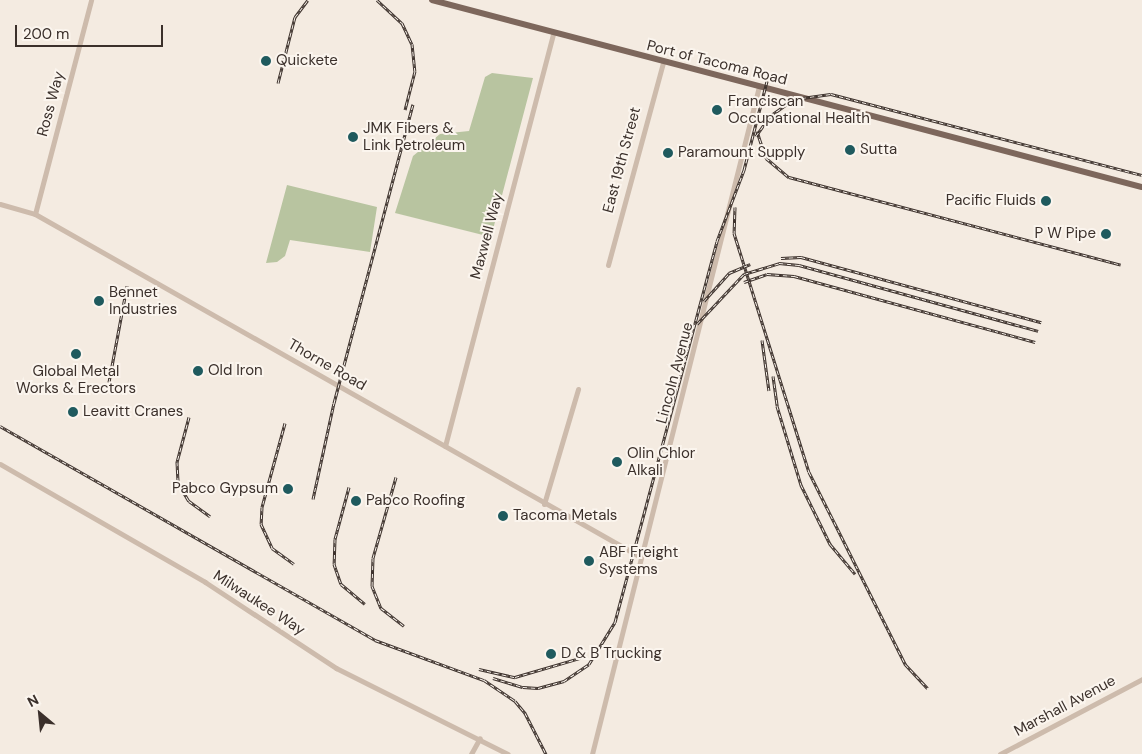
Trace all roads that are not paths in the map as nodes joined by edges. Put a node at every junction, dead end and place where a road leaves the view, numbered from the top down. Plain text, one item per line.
1 (91, 0) edge
2 (432, 0) edge
3 (553, 32) junction
4 (663, 63) junction
5 (759, 86) junction
6 (1142, 187) edge
7 (0, 204) edge
8 (35, 214) junction
9 (608, 264) dead end
10 (578, 389) dead end
11 (445, 446) junction
12 (0, 464) edge
13 (544, 504) junction
14 (640, 556) junction
15 (1142, 679) edge
16 (480, 738) junction
17 (471, 754) edge
18 (508, 754) edge
19 (592, 754) edge
20 (1000, 754) edge

1 - 8 street, Ross Way
2 - 3 main road, Port of Tacoma Road
3 - 4 main road, Port of Tacoma Road
3 - 11 street, Maxwell Way
4 - 5 main road, Port of Tacoma Road
4 - 9 street, East 19th Street
5 - 6 main road, Port of Tacoma Road
5 - 14 street, Lincoln Avenue
7 - 8 street, Thorne Road
8 - 11 street, Thorne Road
10 - 13 street
11 - 13 street, Thorne Road
12 - 16 street, Milwaukee Way
13 - 14 street, Thorne Road
14 - 19 street, Lincoln Avenue
15 - 20 street, Marshall Avenue
16 - 17 street
16 - 18 street, Milwaukee Way

